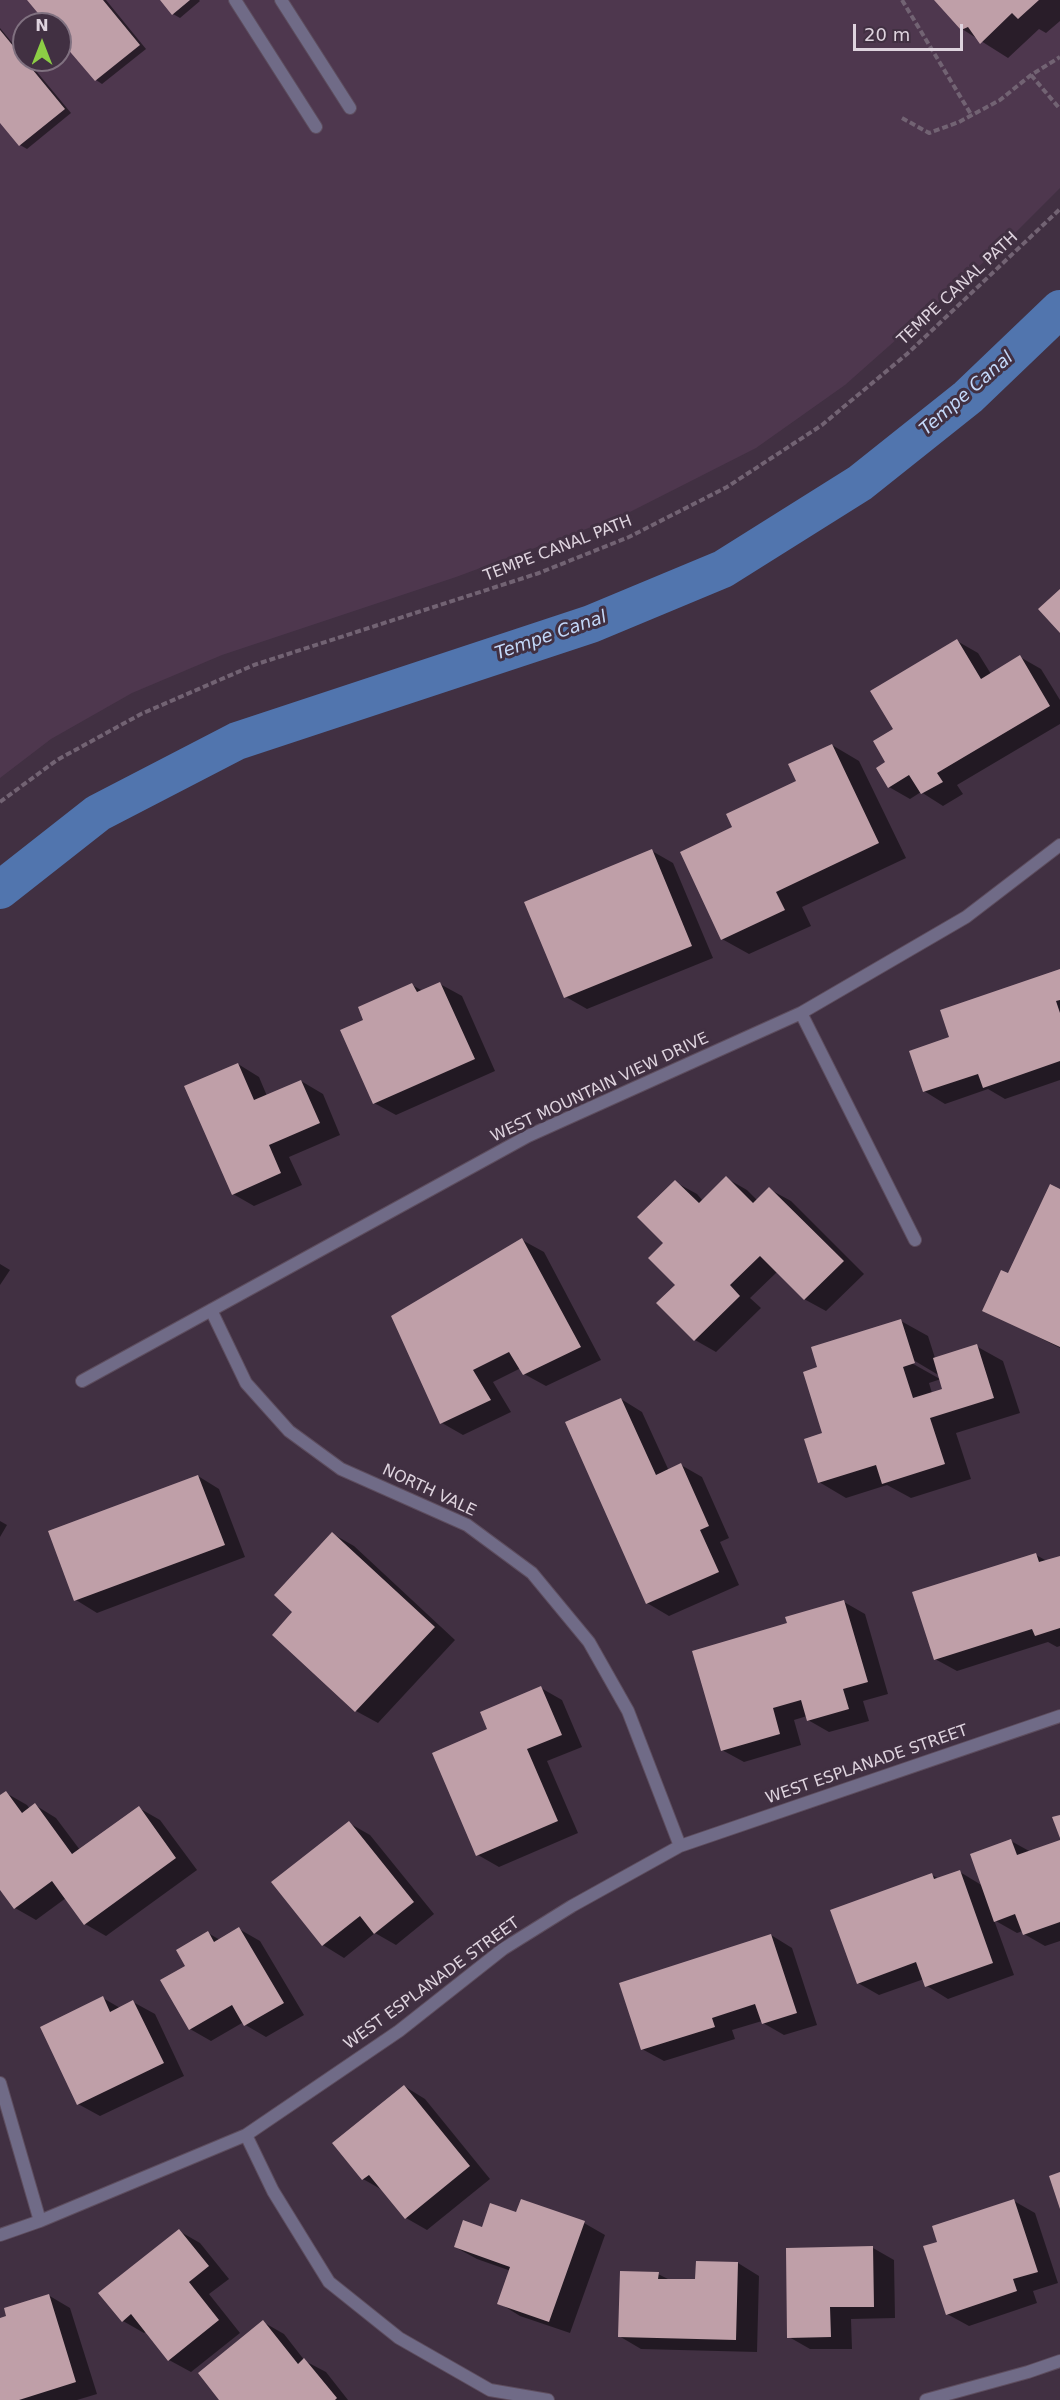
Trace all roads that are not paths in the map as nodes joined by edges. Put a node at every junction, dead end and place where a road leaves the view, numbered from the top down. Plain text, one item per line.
1 (236, 0) edge
2 (281, 0) edge
3 (350, 108) dead end
4 (316, 127) dead end
5 (1060, 845) edge
6 (801, 1013) junction
7 (915, 1239) dead end
8 (211, 1310) junction
9 (82, 1381) dead end
10 (1060, 1716) edge
11 (680, 1846) junction
12 (0, 2083) edge
13 (246, 2135) junction
14 (40, 2222) junction
15 (0, 2235) edge
16 (1060, 2361) edge
17 (548, 2400) edge
18 (926, 2400) edge

1 - 4 street
2 - 3 street
5 - 6 street, WEST MOUNTAIN VIEW DRIVE
6 - 7 street
6 - 8 street, WEST MOUNTAIN VIEW DRIVE
8 - 9 street, WEST MOUNTAIN VIEW DRIVE
8 - 11 street, NORTH VALE
10 - 11 street, WEST ESPLANADE STREET
11 - 13 street, WEST ESPLANADE STREET
12 - 14 street
13 - 14 street, WEST ESPLANADE STREET
13 - 17 street
14 - 15 street, WEST ESPLANADE STREET
16 - 18 street

